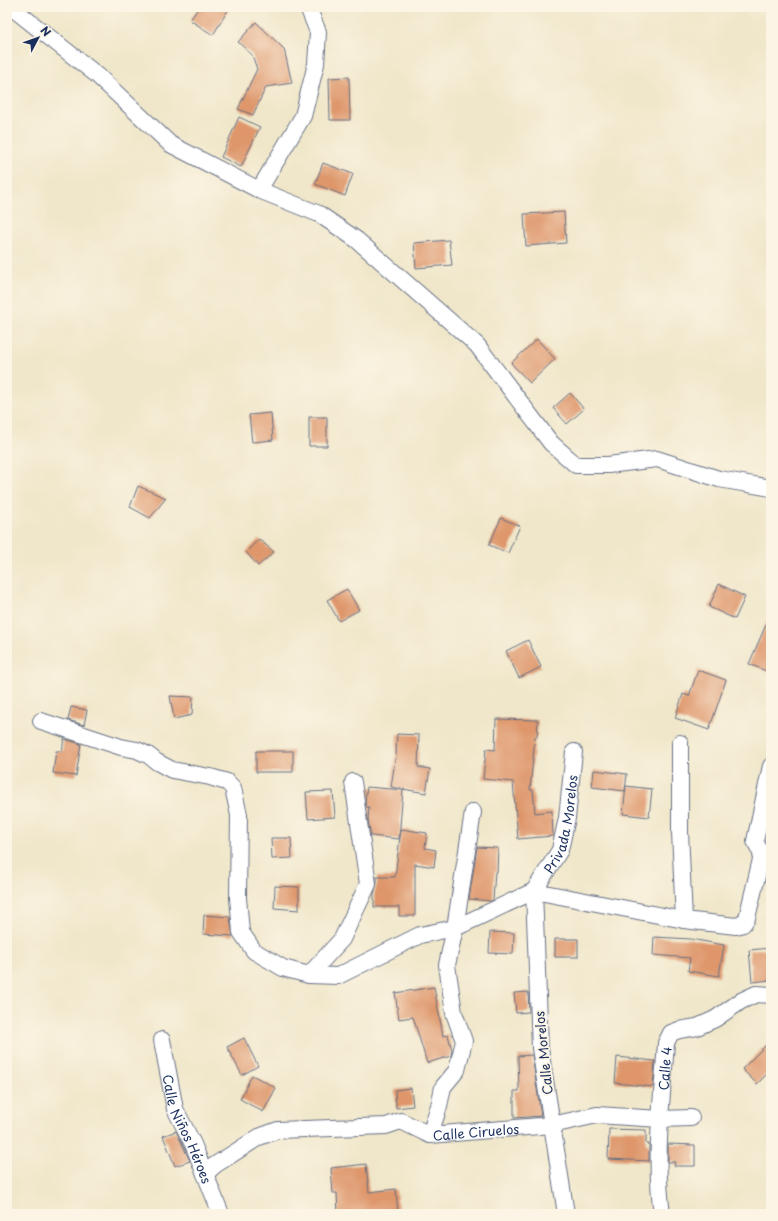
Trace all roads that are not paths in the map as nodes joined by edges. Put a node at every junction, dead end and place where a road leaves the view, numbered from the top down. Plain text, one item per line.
1 (11, 7) edge
2 (308, 7) edge
3 (259, 190) junction
4 (771, 488) edge
5 (41, 721) dead end
6 (680, 742) dead end
7 (574, 752) dead end
8 (771, 766) edge
9 (353, 782) dead end
10 (473, 812) dead end
11 (534, 891) junction
12 (684, 920) junction
13 (455, 928) junction
14 (309, 976) junction
15 (771, 995) edge
16 (162, 1040) dead end
17 (691, 1118) dead end
18 (660, 1119) junction
19 (552, 1124) junction
20 (430, 1135) junction
21 (205, 1174) junction
22 (221, 1214) edge
23 (566, 1214) edge
24 (662, 1214) edge

1 - 3 street
2 - 3 street
3 - 4 street
5 - 14 street
6 - 12 street
7 - 11 street, Privada Morelos
8 - 12 street
9 - 14 street
10 - 13 street
11 - 12 street
11 - 13 street
11 - 19 street, Calle Morelos
13 - 14 street
13 - 20 street
15 - 18 street, Calle 4
16 - 21 street, Calle Niños Héroes
17 - 18 street, Calle Ciruelos
18 - 19 street, Calle Ciruelos
18 - 24 street, Calle 4
19 - 20 street, Calle Ciruelos
19 - 23 street, Calle Morelos
20 - 21 street, Calle Ciruelos
21 - 22 street, Calle Niños Héroes

